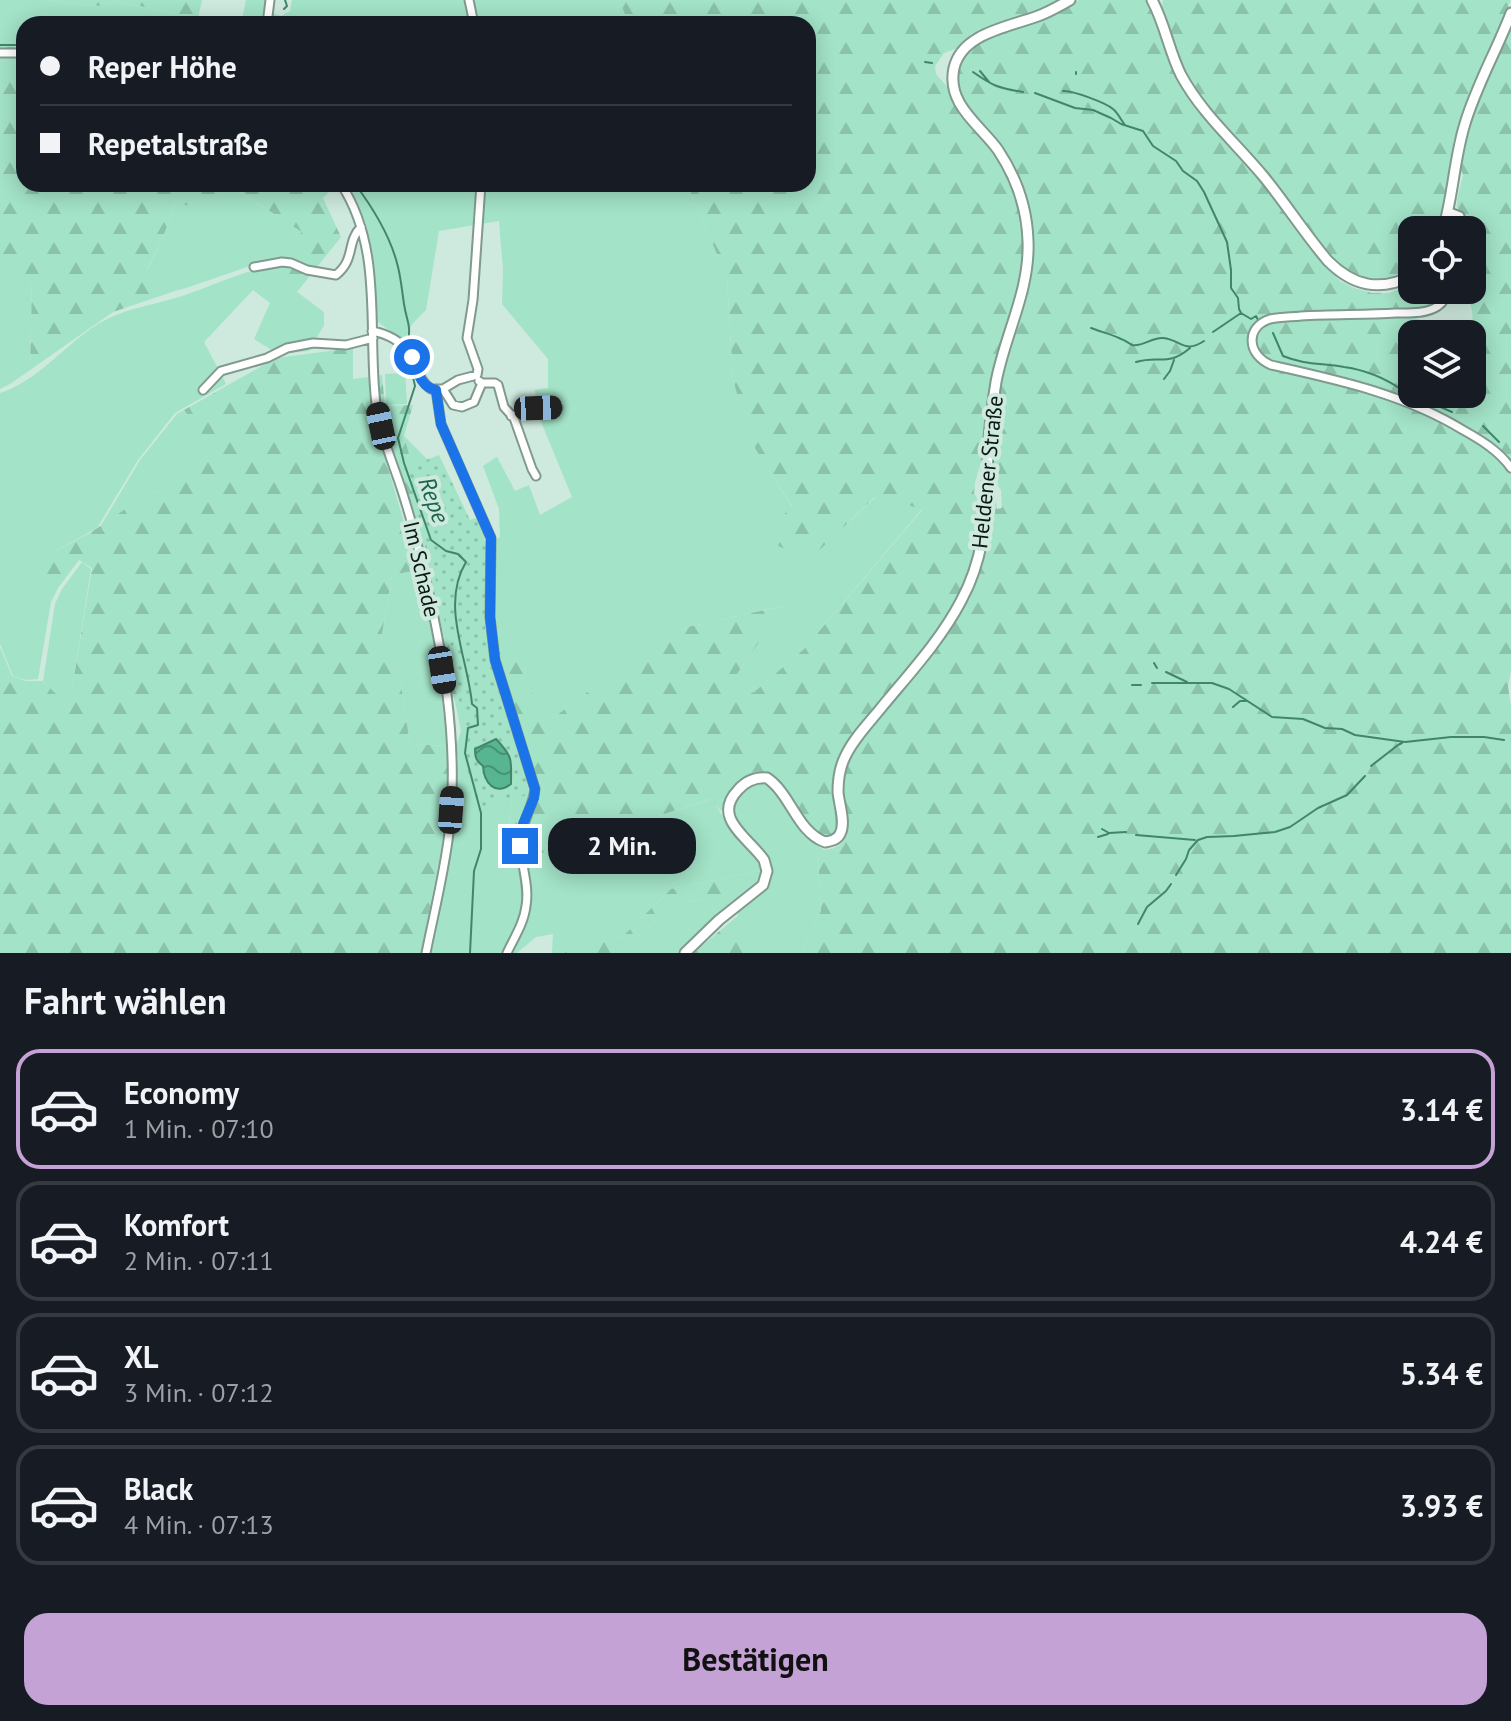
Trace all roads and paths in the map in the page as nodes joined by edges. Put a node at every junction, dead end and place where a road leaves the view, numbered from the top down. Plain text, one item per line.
1 (1070, 0) edge
2 (1155, 2) edge
3 (1511, 13) edge
4 (345, 192) edge
5 (480, 192) edge
6 (1447, 211) junction
7 (1446, 216) edge
8 (1460, 216) edge
9 (361, 227) junction
10 (254, 267) dead end
11 (1398, 281) edge
12 (1439, 304) edge
13 (373, 334) junction
14 (477, 375) junction
15 (482, 383) junction
16 (439, 389) junction
17 (203, 390) dead end
18 (558, 408) dead end
19 (511, 416) junction
20 (1511, 468) edge
21 (536, 476) dead end
22 (426, 953) edge
23 (507, 953) edge
24 (685, 953) edge

1 - 24 main road, Heldener Straße
2 - 11 main road
3 - 6 main road
4 - 9 street, Im Schade
5 - 14 street
6 - 7 main road
6 - 8 street
9 - 10 street
9 - 13 street, Im Schade
12 - 20 street
13 - 16 street
13 - 17 street
13 - 22 street, Im Schade
14 - 15 street
14 - 16 street
15 - 16 street
15 - 19 street
16 - 23 street
18 - 19 street
19 - 21 street

